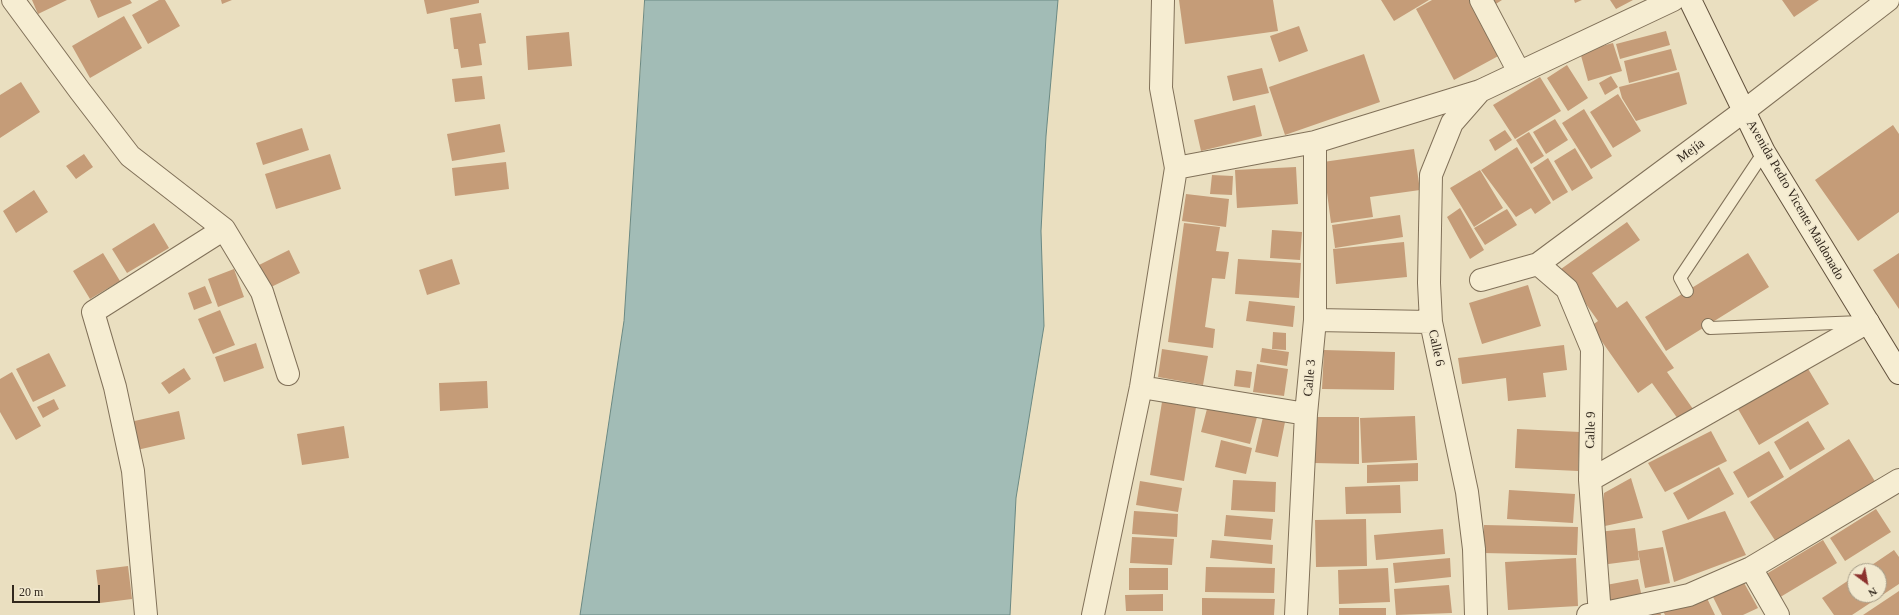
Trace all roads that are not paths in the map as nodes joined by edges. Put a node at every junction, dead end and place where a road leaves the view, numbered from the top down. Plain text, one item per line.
1 (13, 0) edge
2 (1163, 0) edge
3 (1481, 0) edge
4 (1673, 0) edge
5 (1690, 0) edge
6 (1888, 0) edge
7 (1519, 72) junction
8 (1480, 92) junction
9 (1744, 111) junction
10 (1315, 142) junction
11 (1764, 152) junction
12 (1176, 168) junction
13 (224, 229) junction
14 (1538, 264) junction
15 (1481, 280) dead end
16 (1687, 291) dead end
17 (1315, 320) junction
18 (1431, 322) junction
19 (1868, 322) junction
20 (1708, 325) dead end
21 (288, 374) dead end
22 (1899, 374) edge
23 (1141, 387) junction
24 (1306, 414) junction
25 (1590, 480) junction
26 (1896, 487) edge
27 (1751, 568) junction
28 (146, 615) edge
29 (1093, 615) edge
30 (1296, 615) edge
31 (1476, 615) edge
32 (1596, 615) edge
33 (1778, 615) edge

1 - 13 street
2 - 12 street
3 - 7 street
4 - 7 street
5 - 9 street, Avenida Pedro Vicente Maldonado
6 - 9 street, Mejía
7 - 8 street
8 - 10 street
8 - 18 street, Calle 6
9 - 11 street, Avenida Pedro Vicente Maldonado
9 - 14 street, Mejía
10 - 12 street
10 - 17 street, Calle 3
11 - 16 lane
11 - 19 street, Avenida Pedro Vicente Maldonado
12 - 23 street
13 - 21 street
13 - 28 street
14 - 15 street, Mejía
14 - 25 street, Calle 9
17 - 18 street
17 - 24 street, Calle 3
18 - 31 street, Calle 6
19 - 20 lane
19 - 22 street, Avenida Pedro Vicente Maldonado
19 - 25 street
23 - 24 street
23 - 29 street
24 - 30 street, Calle 3
25 - 32 street, Calle 9
26 - 27 street
27 - 32 street
27 - 33 street

